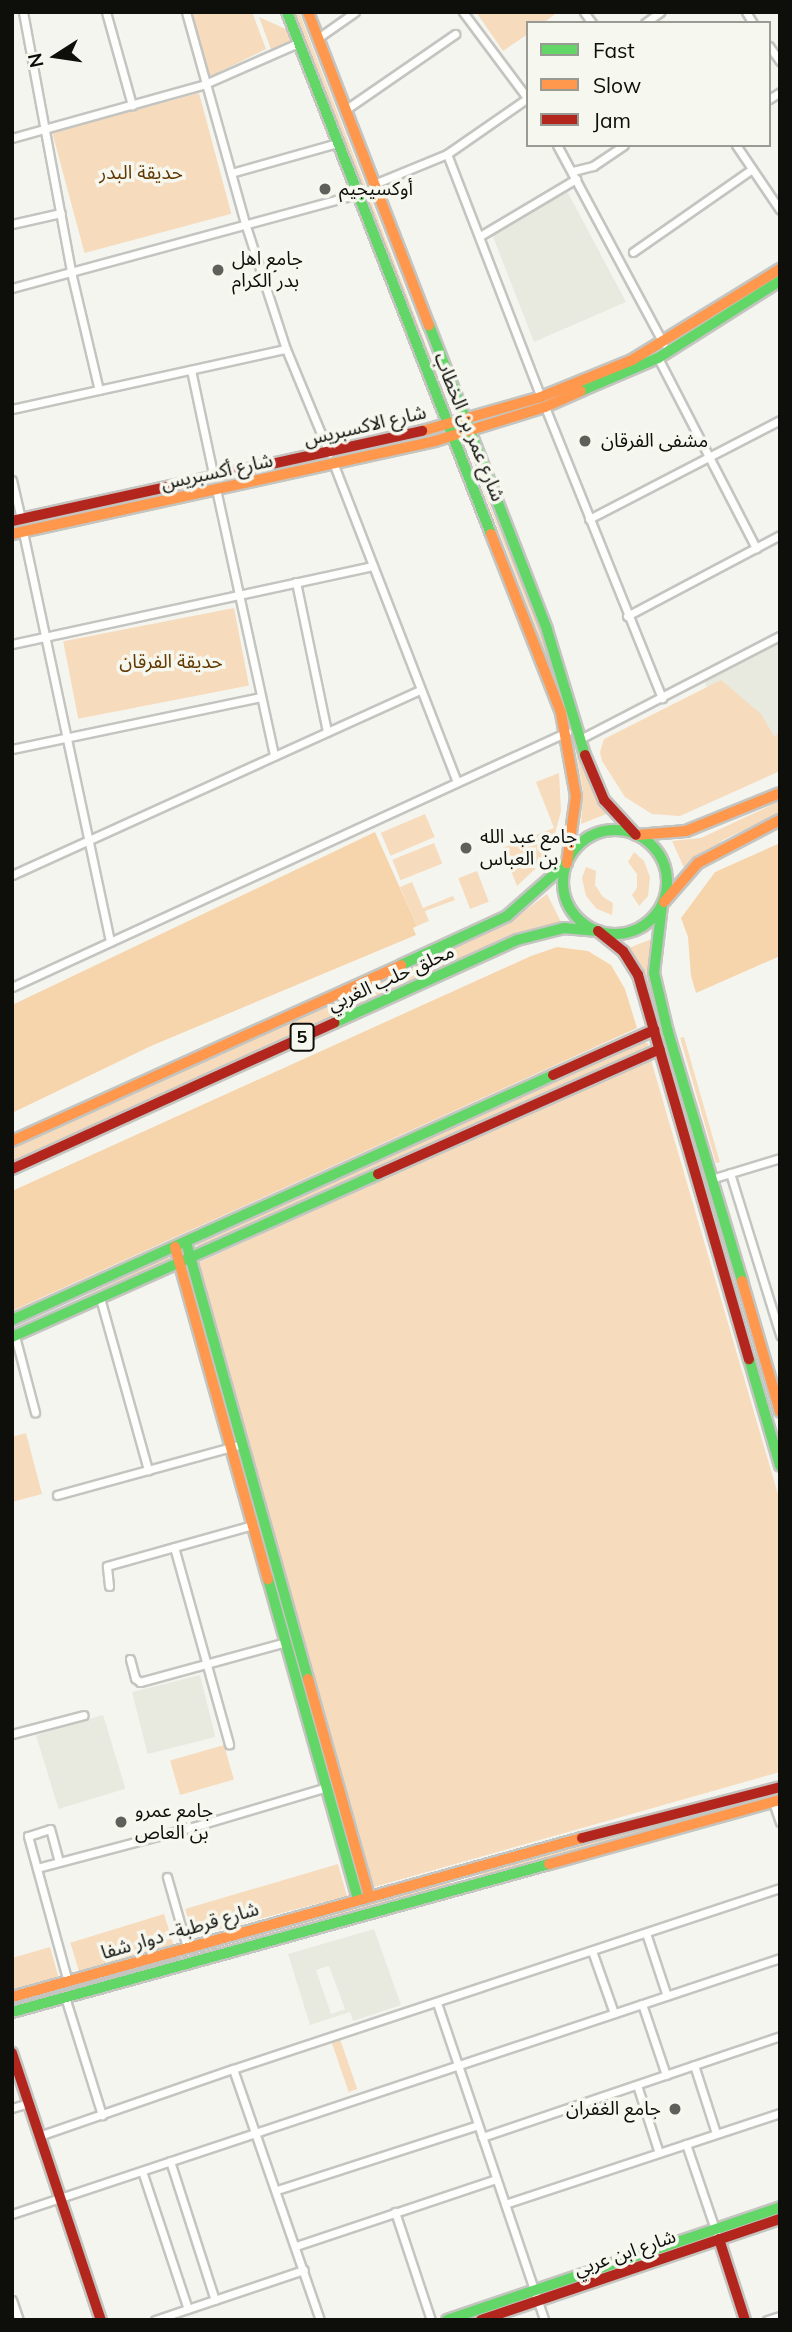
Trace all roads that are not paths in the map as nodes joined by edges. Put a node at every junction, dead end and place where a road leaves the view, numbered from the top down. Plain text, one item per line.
1 (23, 12) edge
2 (106, 12) edge
3 (186, 12) edge
4 (287, 12) edge
5 (308, 12) edge
6 (355, 12) edge
7 (463, 12) edge
8 (660, 12) edge
9 (648, 19) edge
10 (455, 34) dead end
11 (318, 38) junction
12 (298, 43) junction
13 (205, 84) junction
14 (526, 95) edge
15 (526, 99) edge
16 (132, 105) junction
17 (345, 110) junction
18 (46, 128) junction
19 (12, 138) edge
20 (338, 143) junction
21 (558, 147) edge
22 (621, 147) edge
23 (737, 147) edge
24 (447, 154) junction
25 (752, 169) junction
26 (232, 173) junction
27 (575, 175) junction
28 (374, 184) junction
29 (358, 194) junction
30 (780, 210) edge
31 (61, 213) junction
32 (245, 223) junction
33 (12, 224) edge
34 (480, 236) junction
35 (633, 252) dead end
36 (780, 269) edge
37 (71, 272) junction
38 (780, 281) edge
39 (12, 288) edge
40 (663, 343) junction
41 (286, 349) junction
42 (658, 358) junction
43 (191, 370) junction
44 (99, 390) junction
45 (541, 397) junction
46 (545, 408) junction
47 (12, 409) edge
48 (780, 420) edge
49 (464, 421) junction
50 (449, 424) junction
51 (469, 432) junction
52 (455, 437) junction
53 (329, 453) junction
54 (709, 455) junction
55 (334, 465) junction
56 (214, 478) junction
57 (12, 480) edge
58 (216, 489) junction
59 (589, 519) junction
60 (16, 520) edge
61 (23, 532) junction
62 (12, 534) edge
63 (780, 535) edge
64 (756, 548) junction
65 (373, 566) junction
66 (296, 582) junction
67 (238, 594) junction
68 (627, 616) junction
69 (780, 636) edge
70 (46, 637) junction
71 (12, 644) edge
72 (419, 690) junction
73 (260, 697) junction
74 (662, 698) junction
75 (327, 732) junction
76 (567, 732) junction
77 (67, 738) junction
78 (582, 738) junction
79 (12, 749) edge
80 (274, 756) junction
81 (457, 782) junction
82 (780, 793) edge
83 (780, 820) edge
84 (636, 835) junction
85 (89, 840) junction
86 (567, 863) junction
87 (12, 875) edge
88 (662, 905) junction
89 (598, 931) junction
90 (110, 942) junction
91 (12, 987) edge
92 (654, 1030) junction
93 (660, 1049) junction
94 (12, 1141) edge
95 (780, 1158) edge
96 (12, 1169) edge
97 (730, 1173) junction
98 (711, 1179) junction
99 (186, 1242) junction
100 (175, 1247) junction
101 (190, 1258) junction
102 (180, 1262) junction
103 (100, 1298) junction
104 (52, 1302) junction
105 (58, 1317) junction
106 (12, 1320) edge
107 (780, 1335) edge
108 (13, 1336) edge
109 (779, 1407) edge
110 (35, 1412) dead end
111 (237, 1445) junction
112 (780, 1466) edge
113 (148, 1470) junction
114 (57, 1495) dead end
115 (259, 1524) junction
116 (174, 1547) junction
117 (109, 1587) dead end
118 (292, 1641) junction
119 (130, 1659) dead end
120 (207, 1664) junction
121 (84, 1715) dead end
122 (12, 1734) edge
123 (229, 1744) dead end
124 (338, 1784) junction
125 (327, 1787) junction
126 (780, 1787) edge
127 (776, 1801) edge
128 (780, 1822) edge
129 (59, 1862) junction
130 (37, 1868) junction
131 (464, 1869) junction
132 (167, 1877) dead end
133 (468, 1884) junction
134 (780, 1888) edge
135 (364, 1897) junction
136 (646, 1933) junction
137 (187, 1947) junction
138 (592, 1951) junction
139 (780, 1958) edge
140 (135, 1962) junction
141 (139, 1976) junction
142 (68, 1982) junction
143 (667, 1996) junction
144 (12, 1997) edge
145 (65, 1997) junction
146 (437, 2003) junction
147 (642, 2004) junction
148 (12, 2012) edge
149 (614, 2013) junction
150 (780, 2036) edge
151 (12, 2053) edge
152 (458, 2065) junction
153 (694, 2065) junction
154 (233, 2068) junction
155 (666, 2075) junction
156 (637, 2085) junction
157 (28, 2103) junction
158 (12, 2108) edge
159 (780, 2113) edge
160 (102, 2115) junction
161 (478, 2125) junction
162 (254, 2133) junction
163 (716, 2133) junction
164 (39, 2136) junction
165 (482, 2137) junction
166 (686, 2144) junction
167 (659, 2152) junction
168 (170, 2161) junction
169 (142, 2171) junction
170 (496, 2179) junction
171 (277, 2190) junction
172 (60, 2198) junction
173 (505, 2204) junction
174 (780, 2207) edge
175 (396, 2213) junction
176 (12, 2214) edge
177 (780, 2219) edge
178 (717, 2234) junction
179 (296, 2246) junction
180 (304, 2270) junction
181 (536, 2295) junction
182 (12, 2300) edge
183 (215, 2300) junction
184 (188, 2309) junction
185 (779, 2317) edge
186 (19, 2320) edge
187 (101, 2320) edge
188 (155, 2320) edge
189 (320, 2320) edge
190 (431, 2320) edge
191 (447, 2320) edge
192 (481, 2320) edge
193 (544, 2320) edge
194 (745, 2320) edge
195 (768, 2320) edge

1 - 18 street
2 - 16 street
3 - 13 street
4 - 12 main road, شارع عمر بن الخطاب
5 - 11 main road, شارع عمر بن الخطاب
6 - 11 street
7 - 14 street
8 - 9 street
10 - 17 street
11 - 17 main road, شارع عمر بن الخطاب
12 - 13 street
12 - 20 main road, شارع عمر بن الخطاب
13 - 16 street
13 - 26 street
15 - 24 street
16 - 18 street
17 - 28 main road, شارع عمر بن الخطاب
18 - 19 street
18 - 31 street
20 - 26 street
20 - 29 main road, شارع عمر بن الخطاب
21 - 27 street
22 - 27 street
23 - 25 street
24 - 28 street
24 - 34 street
25 - 30 street
25 - 35 street
26 - 32 street
27 - 34 street
27 - 40 street
28 - 49 main road, شارع عمر بن الخطاب
29 - 32 street
29 - 50 main road, شارع عمر بن الخطاب
31 - 33 street
31 - 37 street
32 - 37 street
32 - 41 street
34 - 45 street
36 - 40 main road, شارع الاكسبريس
37 - 39 street
37 - 44 street
38 - 42 main road, شارع أكسبريس
40 - 45 main road, شارع الاكسبريس
41 - 43 street
41 - 53 street
42 - 46 main road, شارع أكسبريس
42 - 54 street
43 - 44 street
43 - 56 street
44 - 47 street
45 - 49 main road, شارع الاكسبريس
46 - 51 main road, شارع أكسبريس
46 - 59 street
48 - 54 street
49 - 50 main road, شارع الاكسبريس
49 - 51 main road, شارع عمر بن الخطاب
50 - 52 main road, شارع عمر بن الخطاب
50 - 53 main road, شارع الاكسبريس
51 - 52 main road, شارع أكسبريس
51 - 78 main road, شارع عمر بن الخطاب
52 - 55 main road, شارع أكسبريس
52 - 76 main road, شارع عمر بن الخطاب
53 - 56 main road, شارع الاكسبريس
54 - 59 street
54 - 64 street
55 - 58 main road, شارع أكسبريس
55 - 65 street
56 - 60 main road, شارع الاكسبريس
57 - 60 street
58 - 61 main road, شارع أكسبريس
58 - 67 street
59 - 68 street
61 - 62 main road, شارع أكسبريس
61 - 70 street
63 - 64 street
64 - 68 street
65 - 66 street
65 - 72 street
66 - 67 street
66 - 75 street
67 - 70 street
67 - 73 street
68 - 74 street
69 - 74 street
70 - 71 street
70 - 77 street
72 - 75 street
72 - 81 street
73 - 77 street
73 - 80 street
74 - 78 street
75 - 80 street
76 - 81 street
76 - 86 main road, شارع عمر بن الخطاب
77 - 79 street
77 - 85 street
78 - 84 main road, شارع عمر بن الخطاب
80 - 85 street
81 - 90 street
82 - 84 main road
83 - 88 main road
84 - 86 main road
84 - 88 main road
85 - 87 street
85 - 90 street
86 - 89 main road
86 - 94 main road, محلق حلب الغربي / 5
88 - 89 main road
88 - 98 main road
89 - 92 main road
89 - 96 main road, محلق حلب الغربي / 5
90 - 91 street
92 - 93 main road
92 - 99 main road
93 - 101 main road
93 - 112 main road
95 - 97 street
97 - 98 street
97 - 107 street
98 - 109 main road
99 - 100 main road
99 - 101 main road
100 - 102 main road
100 - 104 main road
101 - 102 main road
101 - 111 main road
102 - 103 main road
102 - 111 main road
103 - 105 main road
103 - 113 street
104 - 105 main road
104 - 106 main road
105 - 108 main road
108 - 110 street
111 - 113 street
111 - 115 main road
113 - 114 street
115 - 116 street
115 - 118 main road
116 - 117 street
116 - 120 street
118 - 120 street
118 - 124 main road
118 - 125 main road
119 - 120 street
120 - 123 street
121 - 122 street
124 - 125 main road
124 - 135 main road
125 - 129 street
125 - 135 main road
126 - 131 main road, شارع قرطبة- دوار شفا
127 - 128 street
127 - 133 main road
129 - 130 street
129 - 130 street
130 - 142 street
131 - 133 main road
131 - 135 main road, شارع قرطبة- دوار شفا
132 - 137 street
133 - 141 main road
134 - 136 street
135 - 137 main road, شارع قرطبة- دوار شفا
136 - 138 street
136 - 143 street
137 - 140 main road, شارع قرطبة- دوار شفا
138 - 146 street
138 - 149 street
139 - 143 street
140 - 141 main road
140 - 142 main road, شارع قرطبة- دوار شفا
141 - 145 main road
142 - 144 main road, شارع قرطبة- دوار شفا
143 - 147 street
145 - 148 main road
145 - 160 street
146 - 152 street
146 - 154 street
147 - 149 street
147 - 155 street
149 - 152 street
150 - 153 street
151 - 157 main road
152 - 161 street
152 - 162 street
153 - 155 street
153 - 163 street
154 - 160 street
154 - 162 street
155 - 156 street
156 - 165 street
156 - 167 street
157 - 158 street
157 - 164 main road
159 - 163 street
160 - 164 street
161 - 165 street
161 - 171 street
162 - 168 street
162 - 171 street
163 - 166 street
164 - 172 main road
165 - 170 street
166 - 167 street
166 - 178 street
167 - 173 street
168 - 169 street
168 - 183 street
169 - 172 street
169 - 184 street
170 - 173 street
170 - 175 street
171 - 179 street
172 - 176 street
172 - 187 main road
173 - 181 street
174 - 178 main road
175 - 179 street
175 - 190 street
177 - 178 main road, شارع ابن عربي
178 - 181 main road, شارع ابن عربي
178 - 194 main road
179 - 180 street
180 - 183 street
180 - 189 street
181 - 191 main road
181 - 192 main road, شارع ابن عربي
181 - 193 street
182 - 186 street
183 - 184 street
184 - 188 street
185 - 195 street

